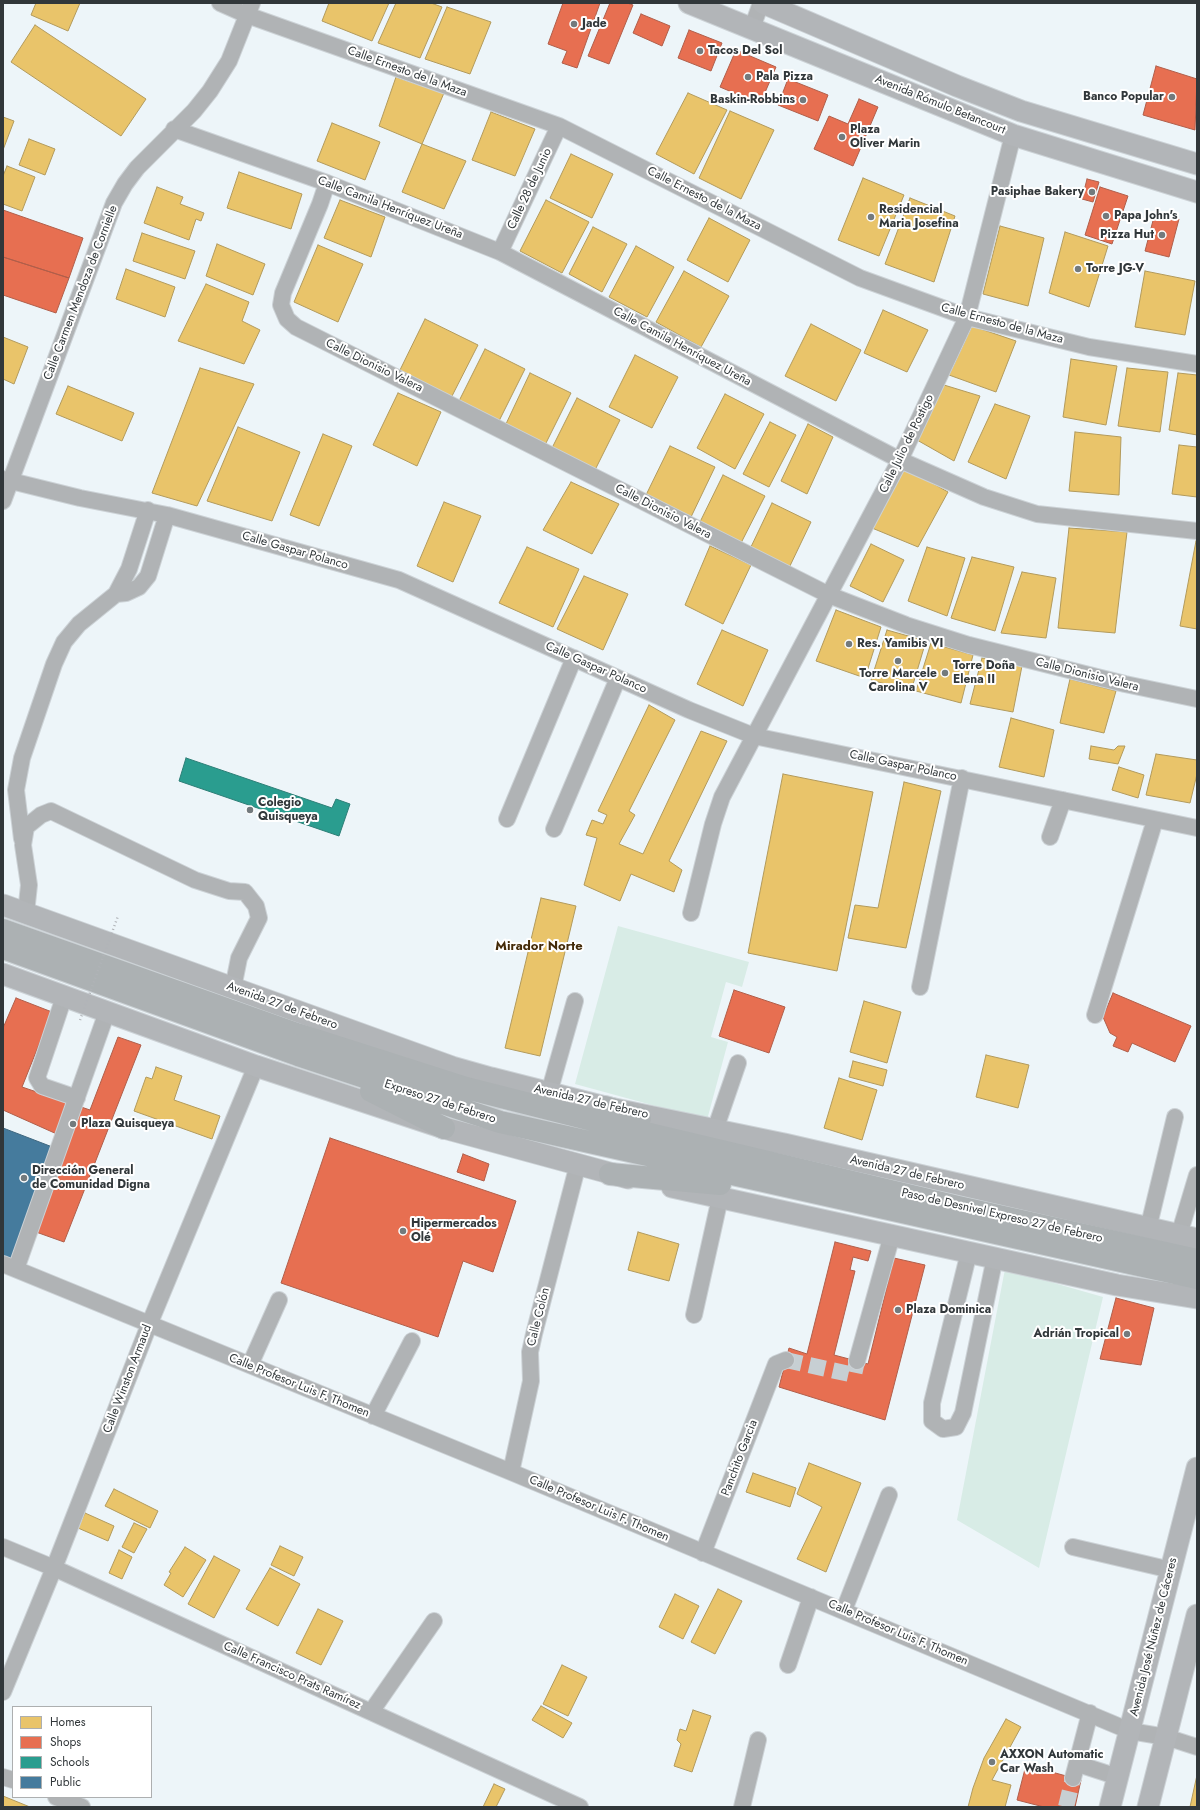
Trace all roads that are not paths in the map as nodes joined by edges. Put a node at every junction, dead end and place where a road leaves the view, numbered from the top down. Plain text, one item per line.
1 (220, 3) edge
2 (689, 3) edge
3 (762, 3) edge
4 (249, 9) edge
5 (752, 28) junction
6 (559, 126) junction
7 (174, 129) junction
8 (1013, 134) junction
9 (1197, 164) edge
10 (327, 183) junction
11 (1197, 192) edge
12 (500, 252) junction
13 (966, 317) junction
14 (1197, 364) edge
15 (900, 460) junction
16 (7, 479) edge
17 (3, 502) edge
18 (148, 510) junction
19 (167, 515) junction
20 (1197, 531) edge
21 (116, 594) junction
22 (829, 595) junction
23 (574, 658) junction
24 (618, 678) junction
25 (1197, 699) edge
26 (754, 736) junction
27 (962, 778) junction
28 (16, 790) junction
29 (1062, 800) junction
30 (41, 815) junction
31 (507, 819) dead end
32 (1155, 820) junction
33 (1197, 828) edge
34 (554, 829) dead end
35 (1050, 837) dead end
36 (23, 845) junction
37 (3, 905) edge
38 (26, 913) junction
39 (691, 913) dead end
40 (3, 930) edge
41 (3, 948) edge
42 (86, 969) junction
43 (3, 974) edge
44 (920, 987) dead end
45 (233, 988) junction
46 (64, 997) junction
47 (575, 1001) dead end
48 (107, 1012) junction
49 (1095, 1015) dead end
50 (298, 1044) junction
51 (738, 1063) dead end
52 (256, 1066) junction
53 (452, 1067) junction
54 (549, 1093) junction
55 (77, 1098) junction
56 (605, 1107) junction
57 (1175, 1118) dead end
58 (444, 1128) junction
59 (715, 1130) junction
60 (578, 1164) junction
61 (807, 1170) junction
62 (610, 1174) junction
63 (1197, 1175) edge
64 (807, 1192) junction
65 (720, 1198) junction
66 (1148, 1228) junction
67 (892, 1235) junction
68 (1188, 1237) edge
69 (969, 1252) junction
70 (994, 1257) junction
71 (1197, 1260) edge
72 (10, 1266) edge
73 (1197, 1278) edge
74 (1197, 1298) edge
75 (279, 1300) dead end
76 (694, 1315) dead end
77 (149, 1325) junction
78 (412, 1341) dead end
79 (857, 1361) tunnel mouth
80 (781, 1362) dead end
81 (250, 1365) junction
82 (373, 1416) junction
83 (1197, 1468) edge
84 (511, 1472) junction
85 (889, 1495) dead end
86 (3, 1547) edge
87 (1073, 1547) dead end
88 (703, 1553) junction
89 (54, 1568) junction
90 (1171, 1570) junction
91 (812, 1597) junction
92 (844, 1610) junction
93 (1197, 1615) edge
94 (434, 1621) dead end
95 (788, 1665) dead end
96 (3, 1692) edge
97 (370, 1712) junction
98 (1090, 1713) junction
99 (1130, 1731) junction
100 (1166, 1737) junction
101 (758, 1740) dead end
102 (1197, 1747) edge
103 (1118, 1777) junction
104 (59, 1798) edge
105 (82, 1807) edge
106 (580, 1807) edge
107 (742, 1807) edge
108 (1110, 1807) edge
109 (1148, 1807) edge

1 - 4 street, Calle Ernesto de la Maza
2 - 5 main road, Avenida Rómulo Betancourt
3 - 5 street
3 - 9 main road, Avenida Rómulo Betancourt
4 - 6 street, Calle Ernesto de la Maza
4 - 7 street, Calle Carmen Mendoza de Cornielle
5 - 8 main road, Avenida Rómulo Betancourt
6 - 12 street, Calle 28 de Junio
6 - 13 street, Calle Ernesto de la Maza
7 - 10 street, Calle Camila Henríquez Ureña
7 - 16 street, Calle Carmen Mendoza de Cornielle
8 - 11 main road, Avenida Rómulo Betancourt
8 - 13 street, Calle Julio de Postigo
10 - 12 street, Calle Camila Henríquez Ureña
10 - 22 street, Calle Dionisio Valera
12 - 15 street, Calle Camila Henríquez Ureña
13 - 14 street, Calle Ernesto de la Maza
13 - 15 street, Calle Julio de Postigo
15 - 20 street, Calle Camila Henríquez Ureña
15 - 22 street, Calle Julio de Postigo
16 - 17 street, Calle Carmen Mendoza de Cornielle
16 - 18 street, Calle Gaspar Polanco
18 - 19 street, Calle Gaspar Polanco
18 - 21 street
19 - 21 street
19 - 23 street, Calle Gaspar Polanco
21 - 28 street
22 - 25 street, Calle Dionisio Valera
22 - 26 street, Calle Julio de Postigo
23 - 24 street, Calle Gaspar Polanco
23 - 31 street
24 - 26 street, Calle Gaspar Polanco
24 - 34 street
26 - 27 street, Calle Gaspar Polanco
26 - 39 street, Calle Julio de Postigo
27 - 29 street, Calle Gaspar Polanco
27 - 44 street
28 - 30 street
28 - 36 street
29 - 32 street, Calle Gaspar Polanco
29 - 35 street
30 - 36 street
30 - 45 street
32 - 33 street, Calle Gaspar Polanco
32 - 49 street
36 - 38 street
37 - 38 main road, Avenida 27 de Febrero
38 - 45 main road, Avenida 27 de Febrero
40 - 42 highway
41 - 42 highway
42 - 50 highway, Expreso 27 de Febrero
43 - 46 main road
45 - 53 main road, Avenida 27 de Febrero
46 - 48 main road
46 - 55 street
47 - 54 street
48 - 52 main road
48 - 55 street
50 - 53 highway
50 - 58 highway
50 - 61 highway, Expreso 27 de Febrero
50 - 64 highway, Expreso 27 de Febrero
51 - 59 street
52 - 58 main road
52 - 77 street, Calle Winston Armaud
53 - 54 main road, Avenida 27 de Febrero
54 - 56 main road, Avenida 27 de Febrero
55 - 72 street
56 - 59 main road, Avenida 27 de Febrero
56 - 61 highway
57 - 66 street
58 - 60 main road
59 - 66 main road, Avenida 27 de Febrero
60 - 62 main road
60 - 84 street, Calle Colón
61 - 71 highway, Paso de Desnivel Expreso 27 de Febrero
62 - 64 highway
62 - 65 main road
63 - 68 street
64 - 73 highway, Paso de Desnivel Expreso 27 de Febrero
65 - 67 main road
65 - 76 street
66 - 68 main road, Avenida 27 de Febrero
67 - 69 main road
67 - 79 street
69 - 70 main road
69 - 70 street
70 - 74 main road
72 - 77 street, Calle Profesor Luis F. Thomen
75 - 81 street
77 - 81 street, Calle Profesor Luis F. Thomen
77 - 89 street, Calle Winston Armaud
78 - 82 street
80 - 88 street, Panchito Garcia
81 - 82 street, Calle Profesor Luis F. Thomen
82 - 84 street, Calle Profesor Luis F. Thomen
83 - 90 main road, Avenida José Núñez de Cáceres
84 - 88 street, Calle Profesor Luis F. Thomen
85 - 92 street
86 - 89 street, Calle Francisco Prats Ramírez
87 - 90 street
88 - 91 street, Calle Profesor Luis F. Thomen
89 - 96 street, Calle Winston Armaud
89 - 97 street, Calle Francisco Prats Ramírez
90 - 99 main road, Avenida José Núñez de Cáceres
91 - 92 street, Calle Profesor Luis F. Thomen
91 - 95 street
92 - 98 street, Calle Profesor Luis F. Thomen
93 - 100 main road
94 - 97 street
97 - 106 street, Calle Francisco Prats Ramírez
98 - 99 street, Calle Profesor Luis F. Thomen
98 - 103 street
99 - 100 street, Calle Profesor Luis F. Thomen
99 - 103 main road, Avenida José Núñez de Cáceres
100 - 102 street, Calle Profesor Luis F. Thomen
100 - 109 main road
101 - 107 street
103 - 108 main road, Avenida José Núñez de Cáceres
104 - 105 street

